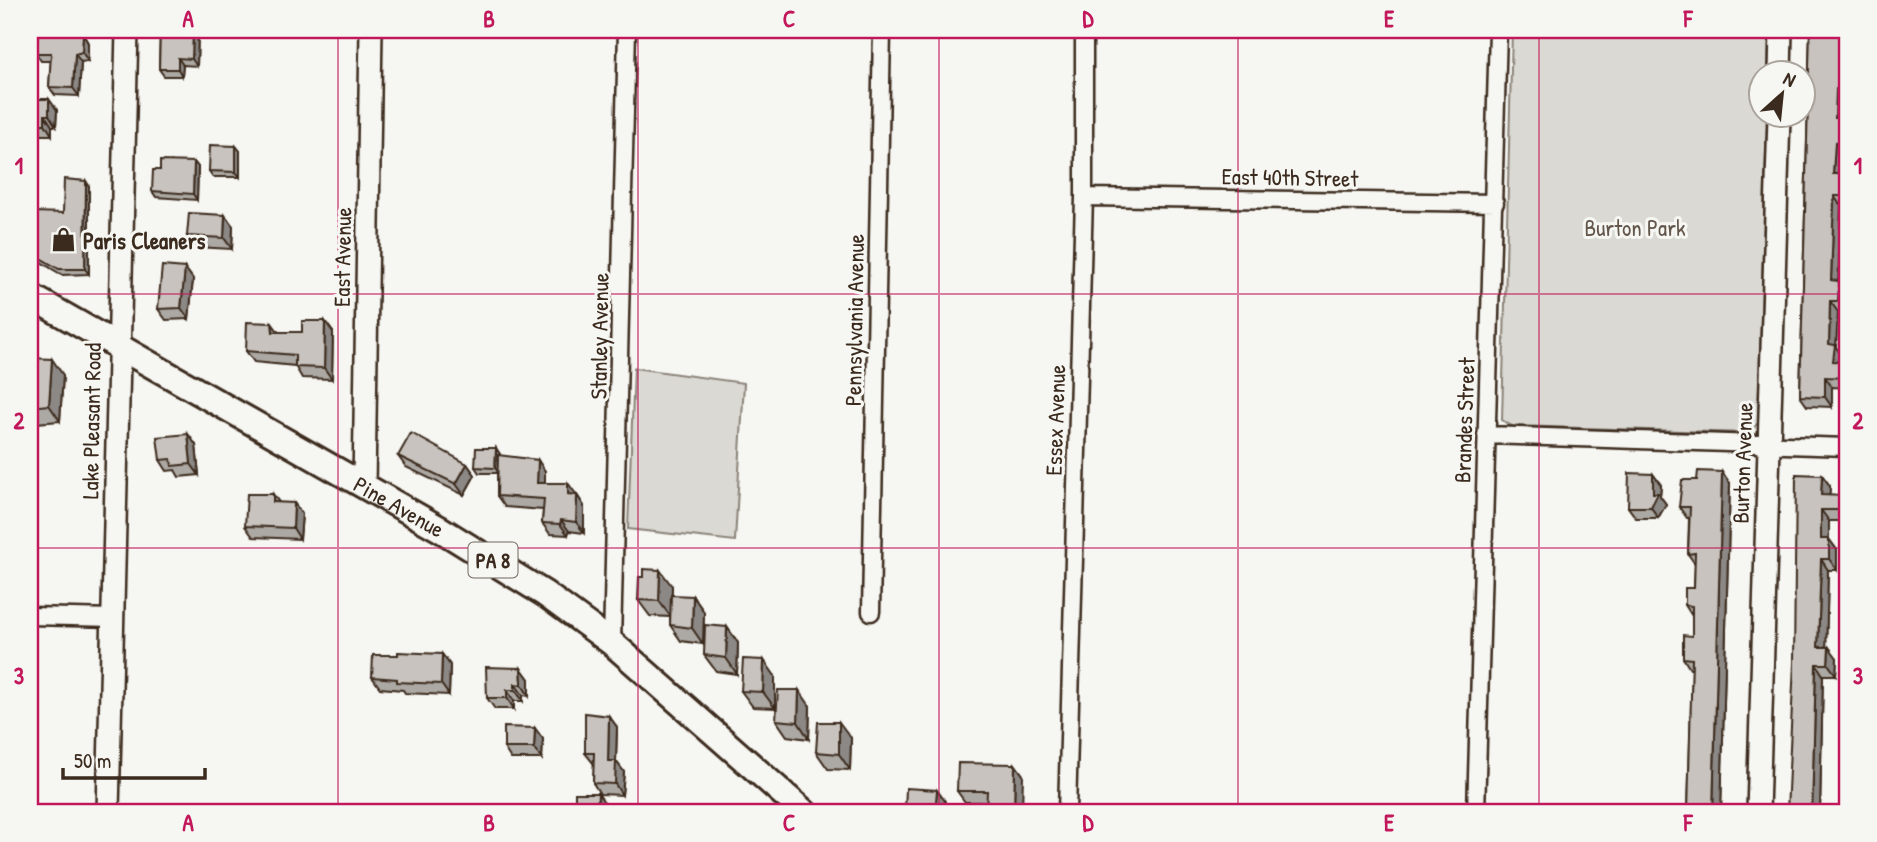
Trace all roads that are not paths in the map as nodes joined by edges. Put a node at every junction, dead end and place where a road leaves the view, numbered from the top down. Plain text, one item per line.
1 (127, 30) edge
2 (371, 30) edge
3 (627, 30) edge
4 (882, 30) edge
5 (1084, 30) edge
6 (1498, 30) edge
7 (1781, 30) edge
8 (1780, 60) edge
9 (1779, 130) edge
10 (1084, 197) junction
11 (1494, 203) junction
12 (30, 296) edge
13 (118, 346) junction
14 (1486, 435) junction
15 (1769, 445) junction
16 (1847, 447) edge
17 (364, 486) junction
18 (871, 611) dead end
19 (30, 616) edge
20 (114, 618) junction
21 (612, 643) junction
22 (108, 812) edge
23 (804, 812) edge
24 (1067, 812) edge
25 (1476, 812) edge
26 (1758, 812) edge

1 - 13 street, Lake Pleasant Road
2 - 17 street, East Avenue
3 - 21 street, Stanley Avenue
4 - 18 street, Pennsylvania Avenue
5 - 10 street, Essex Avenue
6 - 11 street, Brandes Street
7 - 8 street
9 - 15 street, Burton Avenue
10 - 11 street, East 40th Street
10 - 24 street, Essex Avenue
11 - 14 street, Brandes Street
12 - 13 main road, Pine Avenue / PA 8
13 - 17 main road, Pine Avenue / PA 8
13 - 20 street, Lake Pleasant Road
14 - 15 street
14 - 25 street, Brandes Street
15 - 16 street
15 - 26 street, Burton Avenue
17 - 21 main road, Pine Avenue / PA 8
19 - 20 street
20 - 22 street, Lake Pleasant Road
21 - 23 main road, Pine Avenue / PA 8

